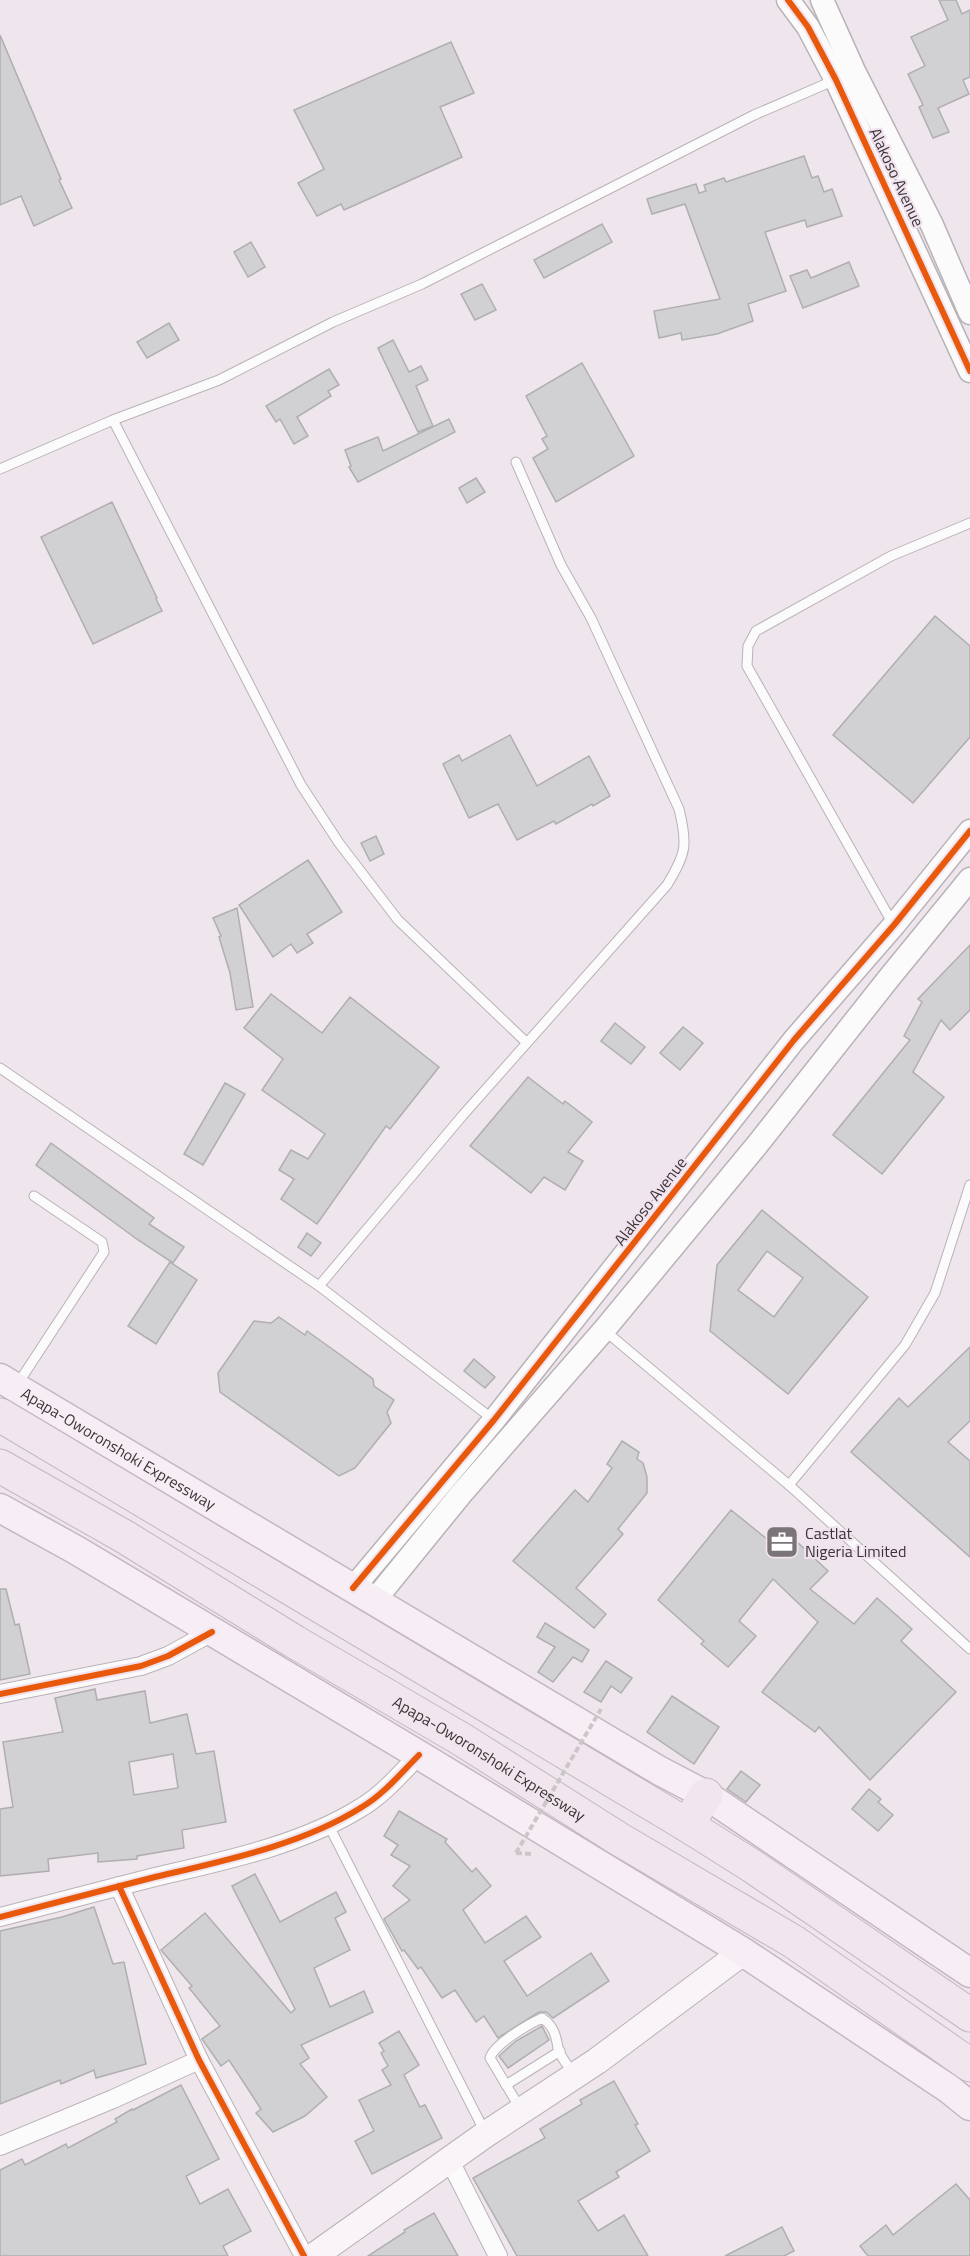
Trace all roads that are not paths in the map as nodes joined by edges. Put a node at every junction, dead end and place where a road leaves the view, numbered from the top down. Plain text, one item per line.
1 (788, 0) edge
2 (822, 0) edge
3 (845, 76) junction
4 (970, 313) edge
5 (964, 342) edge
6 (970, 371) edge
7 (113, 420) junction
8 (516, 462) dead end
9 (0, 469) edge
10 (970, 523) edge
11 (970, 831) edge
12 (970, 879) edge
13 (894, 925) junction
14 (526, 1042) junction
15 (0, 1068) edge
16 (970, 1185) edge
17 (34, 1197) dead end
18 (319, 1286) junction
19 (604, 1330) junction
20 (5, 1394) edge
21 (494, 1420) junction
22 (0, 1466) edge
23 (789, 1485) junction
24 (0, 1508) edge
25 (363, 1595) junction
26 (212, 1632) junction
27 (970, 1649) edge
28 (0, 1694) edge
29 (419, 1755) junction
30 (706, 1795) junction
31 (687, 1825) junction
32 (329, 1826) junction
33 (119, 1886) junction
34 (0, 1917) edge
35 (743, 1952) junction
36 (970, 1973) edge
37 (970, 2014) edge
38 (560, 2051) junction
39 (199, 2060) junction
40 (970, 2065) edge
41 (575, 2075) junction
42 (506, 2085) junction
43 (970, 2106) edge
44 (522, 2110) junction
45 (486, 2134) junction
46 (0, 2146) edge
47 (450, 2161) junction
48 (304, 2256) edge
49 (314, 2256) edge
50 (498, 2256) edge

1 - 3 street, Alakoso Avenue
2 - 3 street, Alakoso Avenue
3 - 4 street, Alakoso Avenue
3 - 5 street, Alakoso Avenue
3 - 7 lane
5 - 6 street, Alakoso Avenue
7 - 9 lane
7 - 14 lane
8 - 14 lane
10 - 13 lane
11 - 13 street, Alakoso Avenue
12 - 19 street
13 - 21 street, Alakoso Avenue
14 - 18 lane
15 - 18 lane
16 - 23 lane
17 - 20 lane
18 - 21 lane
19 - 23 lane
19 - 25 street
20 - 25 main road, Apapa-Oworonshoki Expressway
20 - 31 highway, Apapa-Oworonshoki Expressway
21 - 25 street, Alakoso Avenue
22 - 40 highway, Apapa-Oworonshoki Expressway
23 - 27 lane
24 - 26 main road, Apapa-Oworonshoki Expressway
25 - 30 main road, Apapa-Oworonshoki Expressway
26 - 28 street
26 - 29 main road, Apapa-Oworonshoki Expressway
29 - 32 street
29 - 35 main road, Apapa-Oworonshoki Expressway
30 - 31 highway
30 - 36 main road, Apapa-Oworonshoki Expressway
31 - 37 highway, Apapa-Oworonshoki Expressway
32 - 33 street
32 - 45 lane
33 - 34 street
33 - 39 street
35 - 41 main road
35 - 43 main road, Apapa-Oworonshoki Expressway
38 - 41 lane
38 - 42 lane
38 - 42 lane
39 - 46 street
39 - 48 street
41 - 44 main road
42 - 44 lane
44 - 45 main road
45 - 47 main road
47 - 49 main road
47 - 50 street

